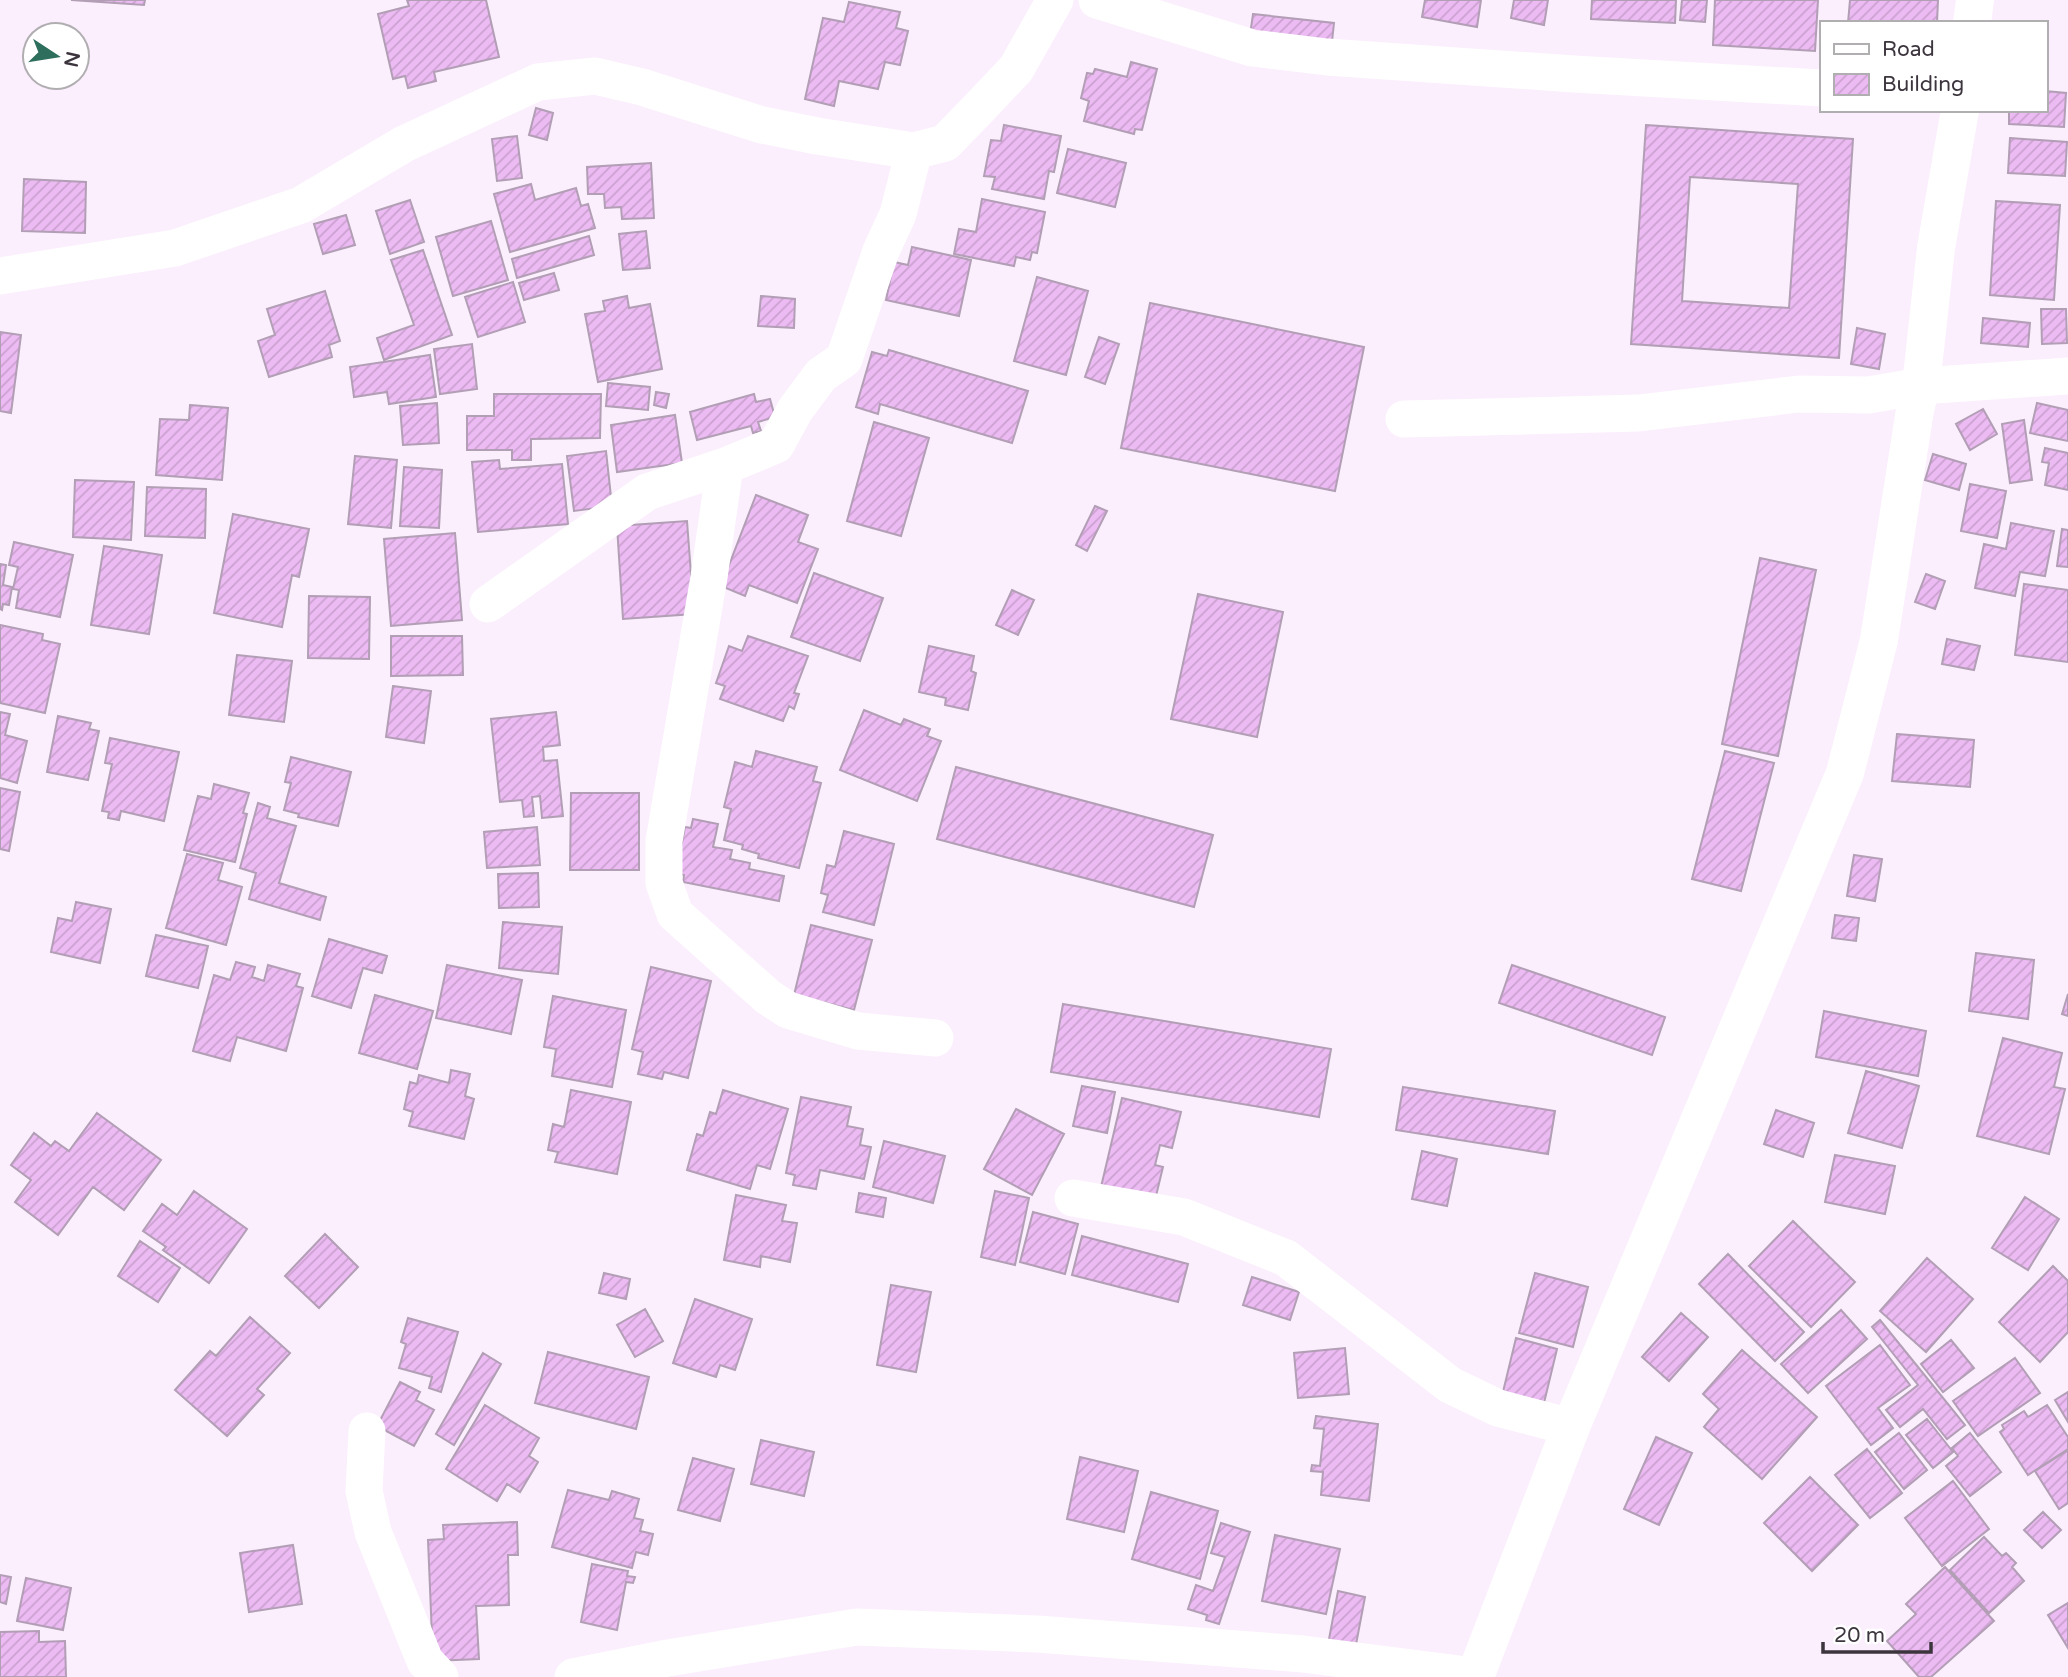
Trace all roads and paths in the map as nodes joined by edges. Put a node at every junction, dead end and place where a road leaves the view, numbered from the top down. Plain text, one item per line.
1 (1055, 0) edge
2 (1097, 0) edge
3 (1975, 0) edge
4 (1972, 21) edge
5 (1820, 88) edge
6 (1960, 112) edge
7 (914, 151) junction
8 (0, 276) edge
9 (2068, 376) edge
10 (1922, 386) junction
11 (1404, 419) dead end
12 (725, 466) junction
13 (488, 604) dead end
14 (935, 1038) dead end
15 (1073, 1198) dead end
16 (1571, 1427) junction
17 (367, 1432) dead end
18 (440, 1677) edge
19 (573, 1677) edge
20 (1475, 1677) edge

1 - 7 street
2 - 5 street
3 - 4 street
6 - 10 street
7 - 8 street
7 - 12 street
9 - 10 street
10 - 11 street
10 - 16 street
12 - 13 street
12 - 14 street
15 - 16 street
16 - 20 street
17 - 18 street
19 - 20 street

